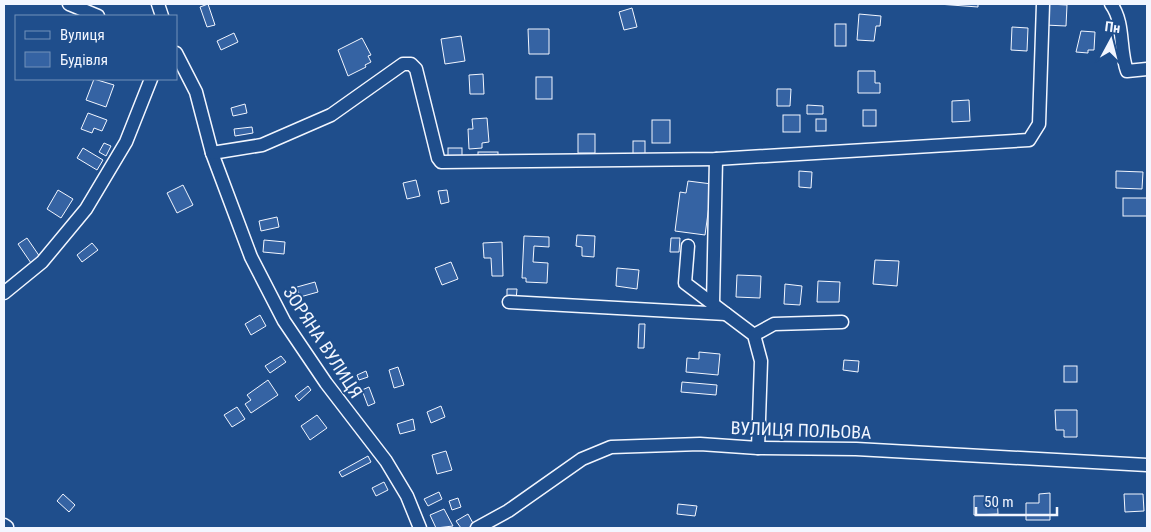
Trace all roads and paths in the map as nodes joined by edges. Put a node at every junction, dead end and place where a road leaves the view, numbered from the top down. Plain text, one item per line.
1 (69, 4) edge
2 (1043, 4) edge
3 (1111, 4) edge
4 (96, 15) edge
5 (178, 57) edge
6 (1147, 69) edge
7 (150, 80) edge
8 (212, 153) junction
9 (716, 159) junction
10 (688, 246) dead end
11 (4, 293) edge
12 (509, 302) dead end
13 (713, 304) junction
14 (726, 314) junction
15 (842, 322) dead end
16 (754, 335) junction
17 (758, 448) junction
18 (1147, 465) edge
19 (420, 528) edge
20 (477, 528) edge

1 - 4 street
2 - 9 street
3 - 6 street
5 - 8 street, ЗОРЯНА ВУЛИЦЯ
7 - 11 street
8 - 9 street
8 - 19 street, ЗОРЯНА ВУЛИЦЯ
9 - 13 street
10 - 13 street
12 - 14 street
13 - 14 street
14 - 16 street
15 - 16 street
16 - 17 street
17 - 18 street, ВУЛИЦЯ ПОЛЬОВА
17 - 20 street, ВУЛИЦЯ ПОЛЬОВА

